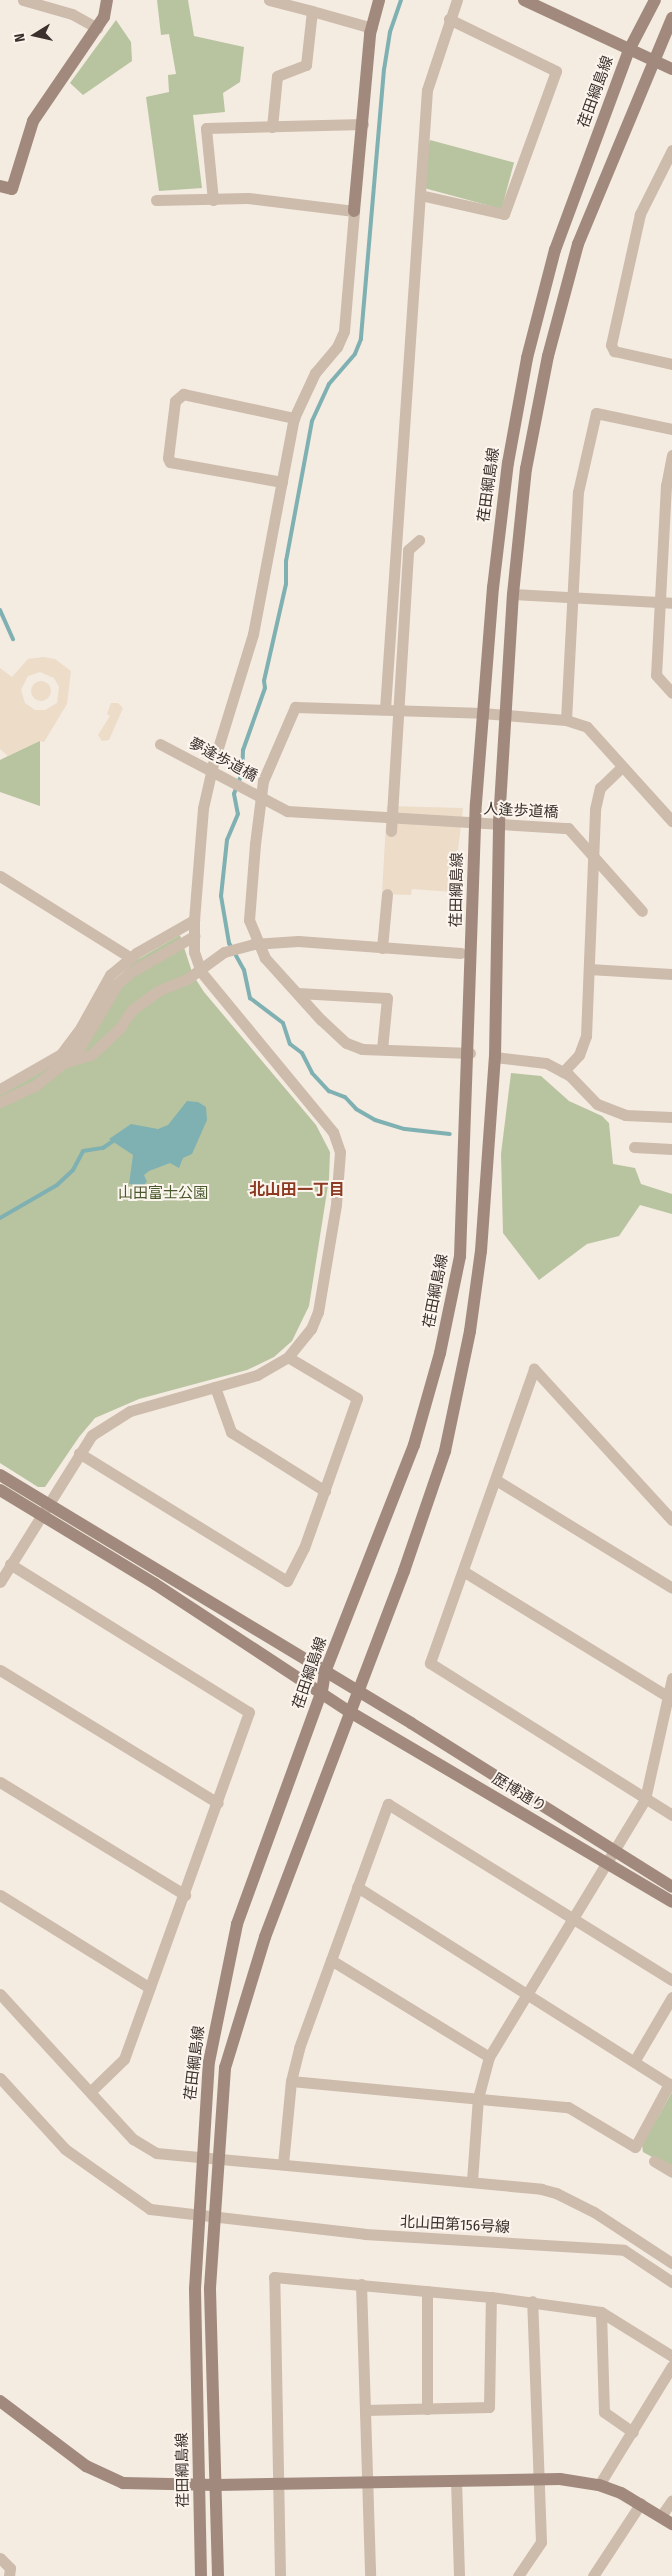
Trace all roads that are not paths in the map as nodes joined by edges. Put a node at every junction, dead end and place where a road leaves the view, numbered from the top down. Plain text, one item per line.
1 (23, 0) edge
2 (107, 0) edge
3 (268, 0) edge
4 (379, 0) edge
5 (457, 0) edge
6 (524, 0) edge
7 (655, 0) edge
8 (312, 11) junction
9 (672, 18) edge
10 (449, 19) junction
11 (97, 28) junction
12 (372, 28) junction
13 (629, 50) junction
14 (652, 60) junction
15 (672, 69) edge
16 (362, 124) junction
17 (272, 127) junction
18 (672, 150) edge
19 (0, 186) edge
20 (420, 195) junction
21 (156, 200) dead end
22 (213, 200) junction
23 (354, 211) junction
24 (672, 364) edge
25 (294, 418) junction
26 (672, 429) edge
27 (672, 455) edge
28 (282, 482) junction
29 (419, 540) dead end
30 (513, 594) junction
31 (572, 598) junction
32 (658, 602) junction
33 (672, 603) edge
34 (672, 693) edge
35 (385, 709) junction
36 (482, 713) junction
37 (506, 715) junction
38 (566, 720) junction
39 (160, 744) dead end
40 (622, 767) junction
41 (287, 811) joint
42 (392, 818) junction
43 (672, 821) edge
44 (391, 830) dead end
45 (0, 876) edge
46 (387, 894) dead end
47 (642, 911) dead end
48 (194, 920) junction
49 (194, 936) junction
50 (382, 948) junction
51 (461, 953) dead end
52 (131, 958) junction
53 (589, 969) junction
54 (672, 974) edge
55 (298, 993) junction
56 (382, 1050) junction
57 (470, 1053) junction
58 (495, 1057) junction
59 (66, 1062) junction
60 (563, 1072) junction
61 (0, 1089) edge
62 (0, 1102) edge
63 (672, 1117) edge
64 (634, 1147) dead end
65 (672, 1149) edge
66 (288, 1357) junction
67 (216, 1387) junction
68 (79, 1453) junction
69 (0, 1475) edge
70 (496, 1480) junction
71 (0, 1490) edge
72 (325, 1491) junction
73 (44, 1509) junction
74 (672, 1520) edge
75 (10, 1564) junction
76 (463, 1571) junction
77 (0, 1582) edge
78 (672, 1588) edge
79 (0, 1670) edge
80 (325, 1672) junction
81 (672, 1678) edge
82 (322, 1691) junction
83 (356, 1692) junction
84 (670, 1697) edge
85 (350, 1712) junction
86 (0, 1782) edge
87 (645, 1799) junction
88 (218, 1803) junction
89 (672, 1815) edge
90 (612, 1851) junction
91 (606, 1862) junction
92 (358, 1887) junction
93 (672, 1887) edge
94 (0, 1895) edge
95 (185, 1895) junction
96 (672, 1902) edge
97 (573, 1919) junction
98 (331, 1960) junction
99 (672, 1980) edge
100 (150, 1988) junction
101 (527, 1993) junction
102 (0, 1994) edge
103 (672, 1997) edge
104 (489, 2057) junction
105 (635, 2060) junction
106 (0, 2078) edge
107 (291, 2081) junction
108 (90, 2092) junction
109 (478, 2098) junction
110 (654, 2161) dead end
111 (283, 2164) junction
112 (672, 2172) edge
113 (472, 2181) junction
114 (672, 2263) edge
115 (672, 2282) edge
116 (361, 2284) junction
117 (427, 2291) junction
118 (491, 2297) junction
119 (532, 2301) junction
120 (602, 2312) junction
121 (672, 2356) edge
122 (672, 2366) edge
123 (0, 2400) edge
124 (427, 2409) junction
125 (365, 2410) junction
126 (633, 2432) junction
127 (537, 2478) junction
128 (456, 2480) junction
129 (368, 2482) junction
130 (279, 2484) junction
131 (199, 2485) junction
132 (217, 2485) junction
133 (599, 2485) junction
134 (672, 2500) edge
135 (641, 2504) junction
136 (661, 2516) junction
137 (672, 2524) edge
138 (0, 2558) edge
139 (9, 2576) edge
140 (201, 2576) edge
141 (218, 2576) edge
142 (280, 2576) edge
143 (370, 2576) edge
144 (459, 2576) edge
145 (518, 2576) edge
146 (593, 2576) edge

1 - 11 street
2 - 11 main road
3 - 8 street
4 - 12 main road
5 - 10 street
6 - 13 main road
7 - 13 main road, 荏田綱島線
8 - 12 street
8 - 17 street
9 - 14 main road
10 - 20 street
10 - 20 street
11 - 19 main road
12 - 16 main road
13 - 14 main road
13 - 36 main road, 荏田綱島線
14 - 15 main road
14 - 30 main road
16 - 17 street
16 - 23 main road
17 - 22 street
18 - 24 street
20 - 35 street
21 - 22 street
22 - 23 street
23 - 25 street
25 - 28 street
25 - 28 street
26 - 31 street
27 - 32 street
28 - 48 street
29 - 42 street
30 - 31 street
30 - 37 main road
31 - 32 street
31 - 38 street
32 - 33 street
32 - 34 street
35 - 36 street
35 - 55 street
36 - 37 street
36 - 57 main road, 荏田綱島線
37 - 38 street
37 - 58 main road
38 - 40 street
39 - 41 street, 夢逢歩道橋
40 - 43 street
40 - 53 street
41 - 42 street, 人逢歩道橋
42 - 44 street
42 - 47 street, 人逢歩道橋
45 - 52 street
46 - 50 street
48 - 49 street
48 - 52 street
49 - 59 street
49 - 66 street
50 - 51 street
50 - 59 street
52 - 61 street
53 - 54 street
53 - 60 street
55 - 56 street
55 - 56 street
56 - 57 street
57 - 80 main road, 荏田綱島線
58 - 60 street
58 - 83 main road
59 - 62 street
60 - 63 street
64 - 65 street
66 - 67 street
66 - 72 street
67 - 68 street
67 - 72 street
68 - 72 street
68 - 73 street
69 - 73 main road
70 - 74 street
70 - 76 street
70 - 78 street
71 - 73 main road
73 - 75 street
73 - 80 main road, 歴博通り
73 - 82 main road, 歴博通り
75 - 77 street
75 - 88 street
76 - 84 street
76 - 87 street
79 - 88 street
80 - 82 main road, 荏田綱島線
80 - 83 main road, 歴博通り
81 - 84 street
82 - 85 main road, 歴博通り
82 - 131 main road, 荏田綱島線
83 - 85 main road, 荏田綱島線
83 - 90 main road, 歴博通り
84 - 87 street
85 - 91 main road, 歴博通り
85 - 132 main road, 荏田綱島線
86 - 95 street
87 - 89 street
87 - 90 street
88 - 95 street
90 - 91 street
90 - 93 main road, 歴博通り
91 - 96 main road, 歴博通り
91 - 97 street
92 - 97 street
92 - 98 street
92 - 101 street
94 - 100 street
95 - 100 street
97 - 99 street
97 - 101 street
98 - 104 street
98 - 107 street
100 - 108 street
101 - 104 street
101 - 105 street
102 - 108 street
103 - 105 street
104 - 109 street
105 - 109 street
106 - 115 street, 北山田第156号線
107 - 109 street
107 - 111 street
108 - 111 street
109 - 113 street
110 - 112 street
111 - 113 street
113 - 114 street
116 - 117 street
116 - 125 street
116 - 130 street
117 - 118 street
117 - 124 street
118 - 119 street
118 - 124 street
119 - 120 street
119 - 127 street
120 - 121 street
120 - 126 street
122 - 126 street
123 - 131 main road
124 - 125 street
125 - 129 street
126 - 133 street
127 - 128 main road
127 - 133 main road
127 - 145 street
128 - 129 main road
128 - 144 street
129 - 130 main road
129 - 143 street
130 - 132 main road
130 - 142 street
131 - 132 main road
131 - 140 main road, 荏田綱島線
132 - 141 main road, 荏田綱島線
133 - 135 main road
134 - 136 street
135 - 136 main road
135 - 146 street
136 - 137 main road
138 - 139 street

